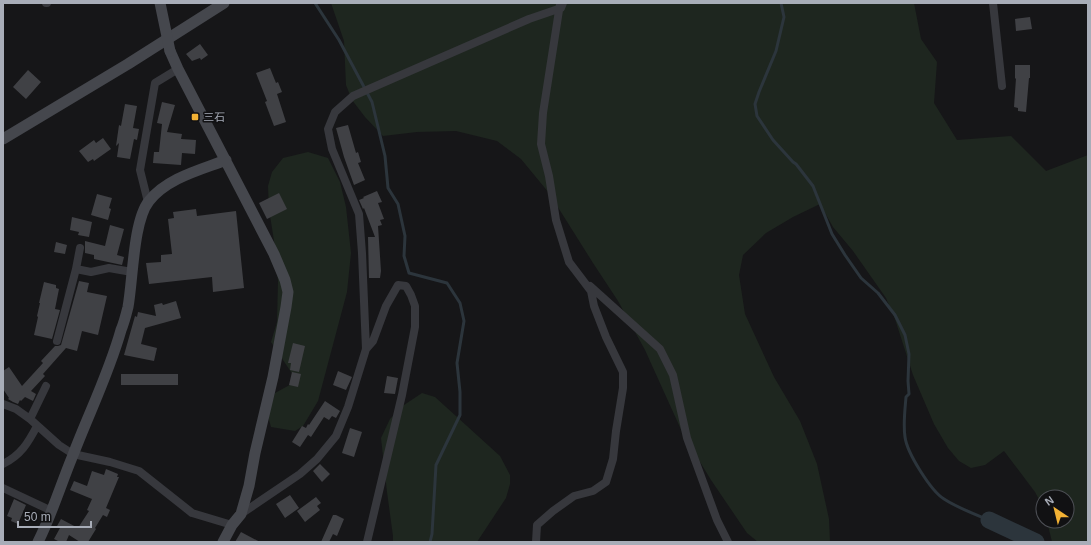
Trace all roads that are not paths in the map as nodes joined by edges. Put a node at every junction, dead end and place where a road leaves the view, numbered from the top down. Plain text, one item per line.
1 (160, 3) edge
2 (224, 3) edge
3 (993, 3) edge
4 (561, 5) edge
5 (178, 69) junction
6 (1002, 86) dead end
7 (3, 139) edge
8 (226, 160) junction
9 (148, 202) junction
10 (80, 248) dead end
11 (76, 269) junction
12 (132, 272) junction
13 (582, 279) junction
14 (57, 341) dead end
15 (366, 349) junction
16 (46, 386) dead end
17 (3, 404) edge
18 (30, 419) junction
19 (37, 426) junction
20 (73, 454) junction
21 (3, 464) edge
22 (3, 488) edge
23 (52, 511) junction
24 (241, 514) junction
25 (232, 525) junction
26 (38, 542) edge
27 (223, 542) edge
28 (367, 542) edge
29 (536, 542) edge
30 (728, 542) edge

1 - 5 street, bridge
2 - 7 street
3 - 6 street
4 - 13 street
4 - 15 street
5 - 8 street
5 - 9 street
8 - 9 street
8 - 24 street
9 - 12 street
10 - 11 street
11 - 12 street
11 - 14 street
12 - 20 street
13 - 29 street
13 - 30 street
15 - 24 street
15 - 28 street
16 - 18 street
17 - 18 street
18 - 19 street
19 - 20 street
19 - 21 street
20 - 23 street
20 - 25 street
22 - 23 street
23 - 26 street
24 - 25 street
25 - 27 street

